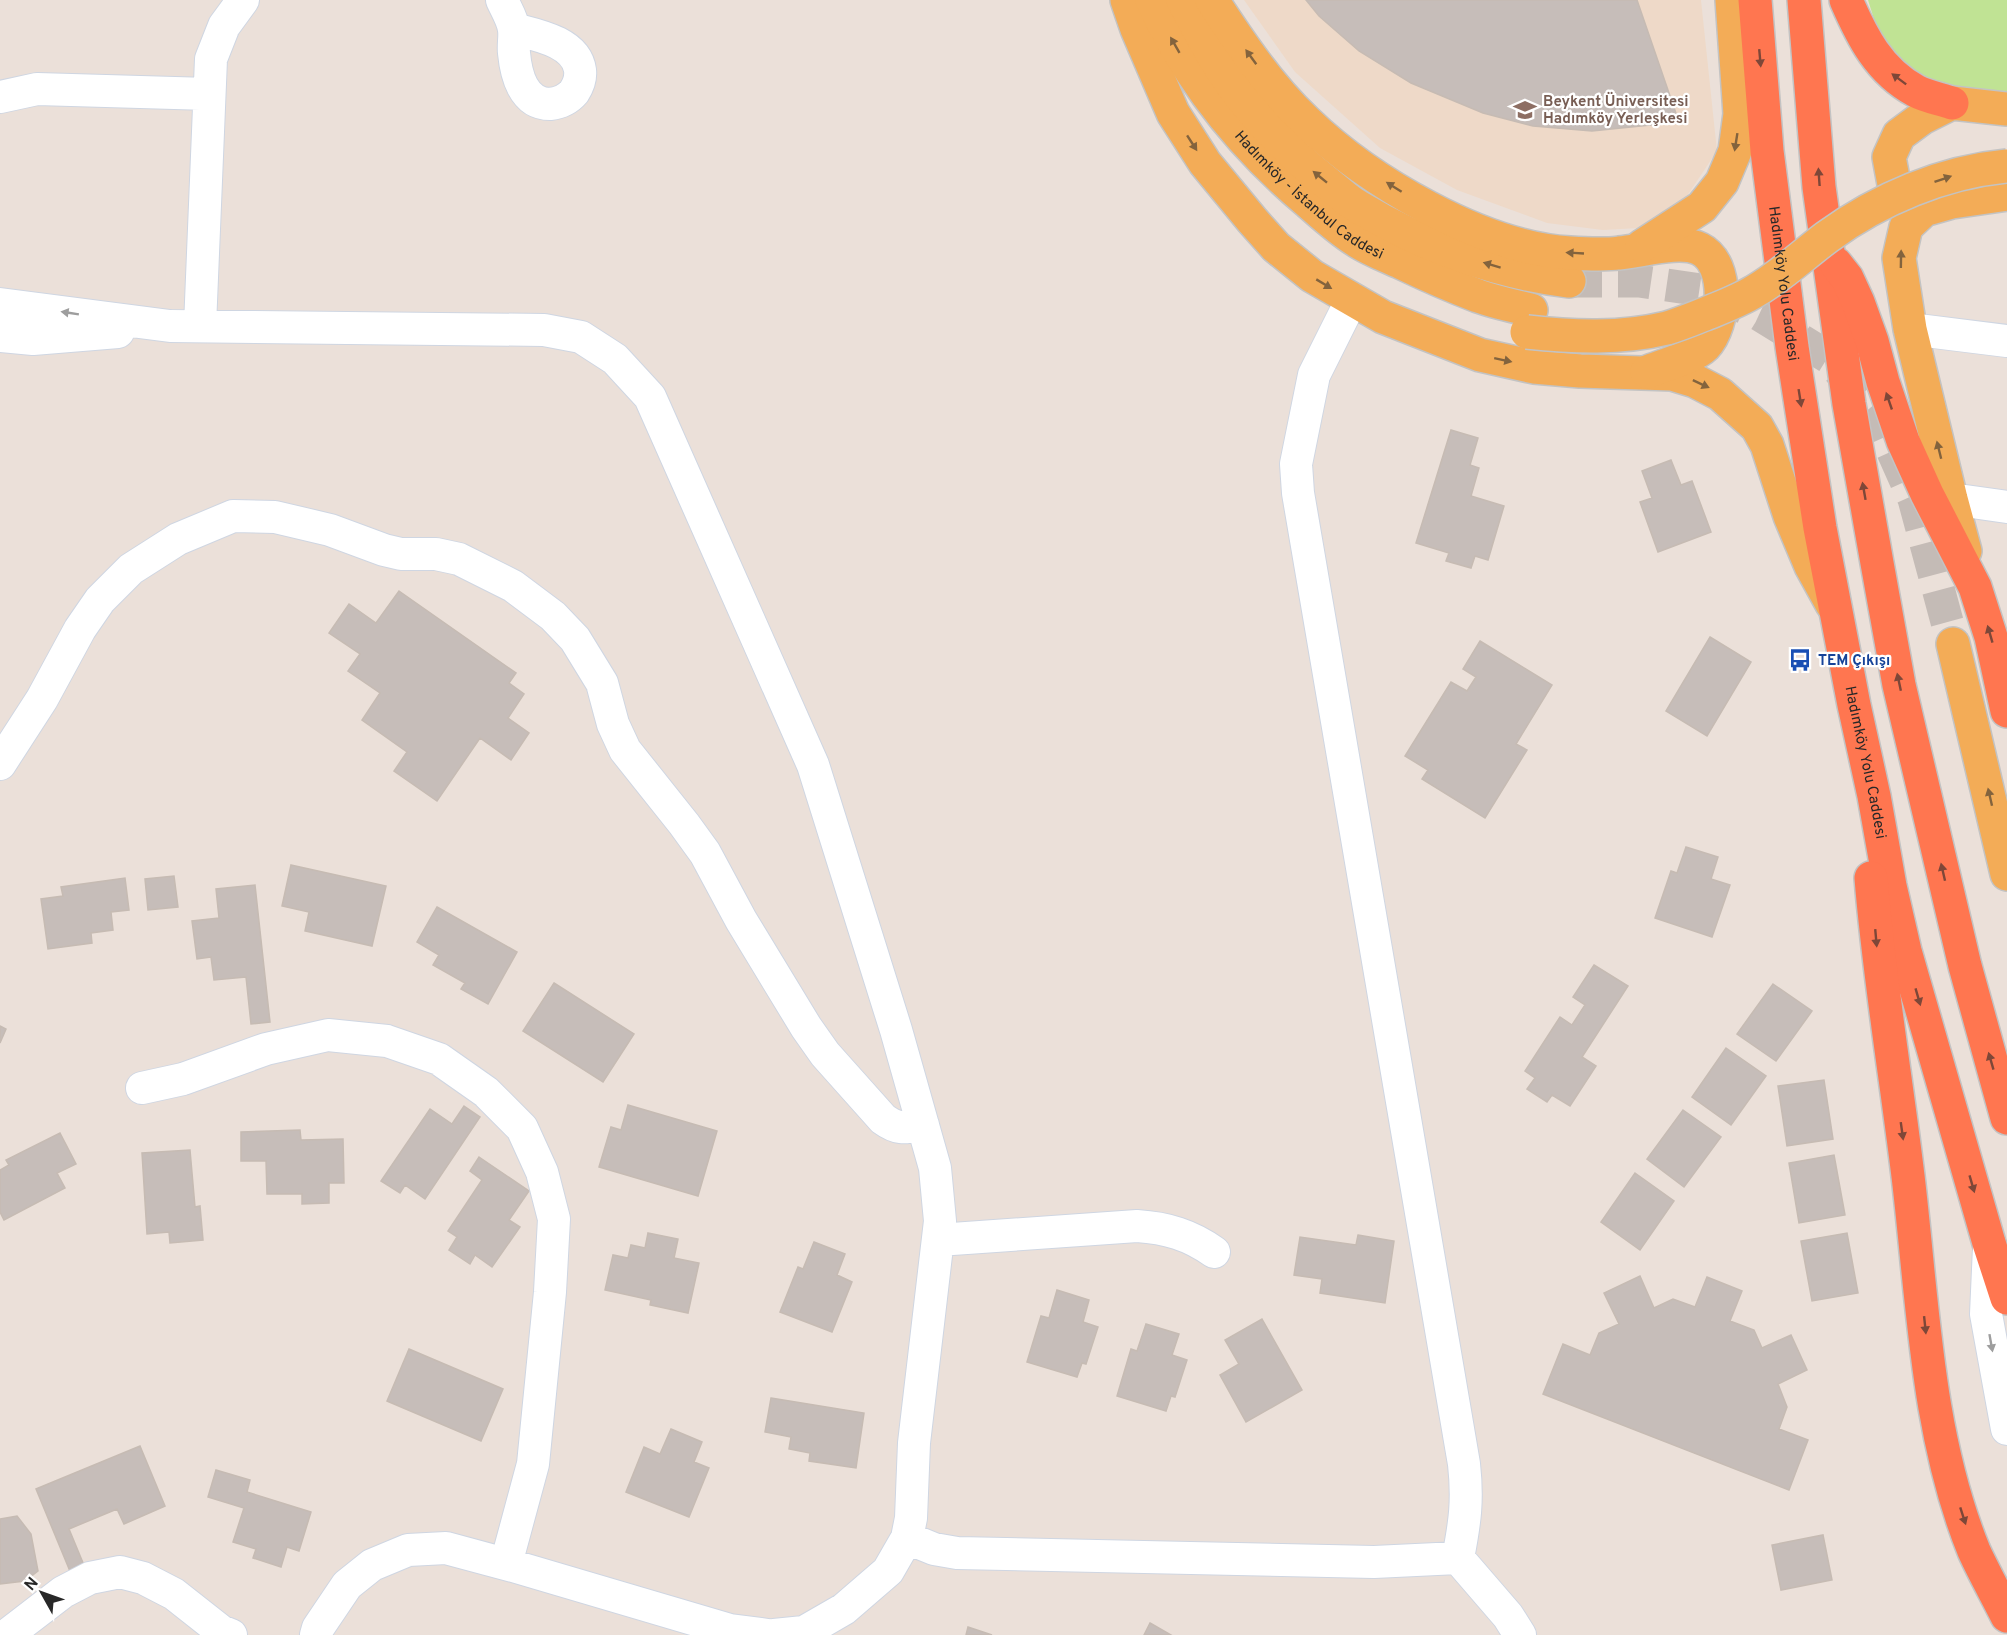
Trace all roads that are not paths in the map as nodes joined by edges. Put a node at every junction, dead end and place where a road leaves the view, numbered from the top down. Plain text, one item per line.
1 (243, 0) edge
2 (502, 0) edge
3 (1127, 0) edge
4 (1152, 0) edge
5 (1183, 0) edge
6 (1212, 0) edge
7 (1732, 0) edge
8 (1755, 0) edge
9 (1804, 0) edge
10 (1846, 0) edge
11 (514, 29) dead end
12 (1156, 72) junction
13 (209, 94) junction
14 (0, 97) edge
15 (1952, 103) junction
16 (2007, 109) edge
17 (2007, 144) edge
18 (2007, 166) edge
19 (2007, 194) edge
20 (1924, 210) junction
21 (1633, 252) junction
22 (1829, 256) junction
23 (1569, 281) tunnel mouth
24 (1352, 299) junction
25 (0, 304) edge
26 (1529, 321) junction
27 (170, 326) junction
28 (200, 326) junction
29 (1910, 329) junction
30 (0, 336) edge
31 (2007, 341) edge
32 (1644, 373) junction
33 (1951, 499) junction
34 (2007, 507) edge
35 (1976, 587) junction
36 (1837, 612) junction
37 (1953, 644) tunnel mouth
38 (2006, 697) edge
39 (0, 764) edge
40 (1874, 796) junction
41 (2007, 874) edge
42 (142, 1088) dead end
43 (2007, 1118) edge
44 (923, 1125) junction
45 (938, 1240) junction
46 (1989, 1243) junction
47 (1214, 1252) dead end
48 (2007, 1298) edge
49 (2007, 1429) edge
50 (907, 1538) junction
51 (1458, 1558) junction
52 (506, 1564) junction
53 (2007, 1616) edge
54 (821, 1629) edge
55 (7, 1635) edge
56 (231, 1635) edge
57 (316, 1635) edge
58 (768, 1635) edge
59 (774, 1635) edge
60 (1520, 1635) edge

1 - 13 street
2 - 11 street
3 - 12 main road, Hadımköy - İstanbul Caddesi
26 -> 4 main road, Hadımköy - İstanbul Caddesi
23 -> 5 main road
21 -> 6 main road
7 -> 21 main road
8 -> 36 highway, Hadımköy Yolu Caddesi
22 -> 9 highway
15 -> 10 highway
12 -> 24 main road
12 - 26 main road, Hadımköy - İstanbul Caddesi
13 - 14 street
13 - 28 street
15 - 16 main road
15 - 20 main road
17 - 26 main road
26 -> 18 main road, bridge
19 - 20 main road
29 -> 20 main road
21 - 32 main road
35 -> 22 highway
43 -> 22 highway
24 -> 32 main road
24 - 51 street
27 -> 25 street
27 - 28 street
27 - 30 street
28 - 44 street
29 - 31 street
33 -> 29 main road
32 -> 36 main road
33 - 34 street
33 - 35 main road
38 -> 35 highway
36 - 40 highway, Hadımköy Yolu Caddesi
41 -> 37 main road
39 - 44 street
40 -> 46 highway, Hadımköy Yolu Caddesi
40 -> 53 highway
42 - 52 street
44 - 45 street
45 - 47 street
45 - 50 street
46 - 48 highway, Hadımköy Yolu Caddesi
46 -> 49 street
50 - 51 street
50 - 54 street
51 - 60 street
52 - 57 street
52 - 58 street
54 - 59 street
55 - 56 street

